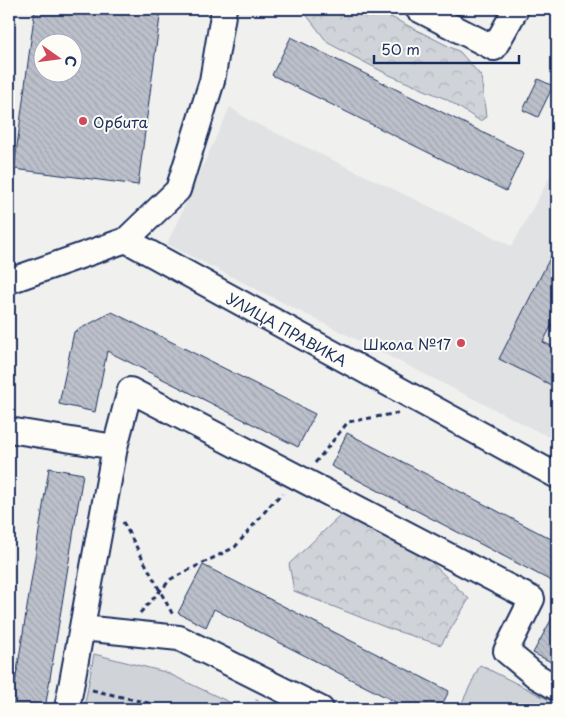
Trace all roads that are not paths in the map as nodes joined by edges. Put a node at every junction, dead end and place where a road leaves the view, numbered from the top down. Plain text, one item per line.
1 (224, 9) edge
2 (418, 9) edge
3 (516, 9) edge
4 (126, 240) junction
5 (9, 281) edge
6 (9, 430) edge
7 (115, 447) junction
8 (557, 476) edge
9 (82, 628) junction
10 (557, 688) edge
11 (69, 698) edge
12 (321, 709) edge

1 - 4 street
2 - 3 street
4 - 5 street
4 - 8 street, УЛИЦА ПРАВИКА
6 - 7 street
7 - 9 street
7 - 10 street
9 - 11 street
9 - 12 street

